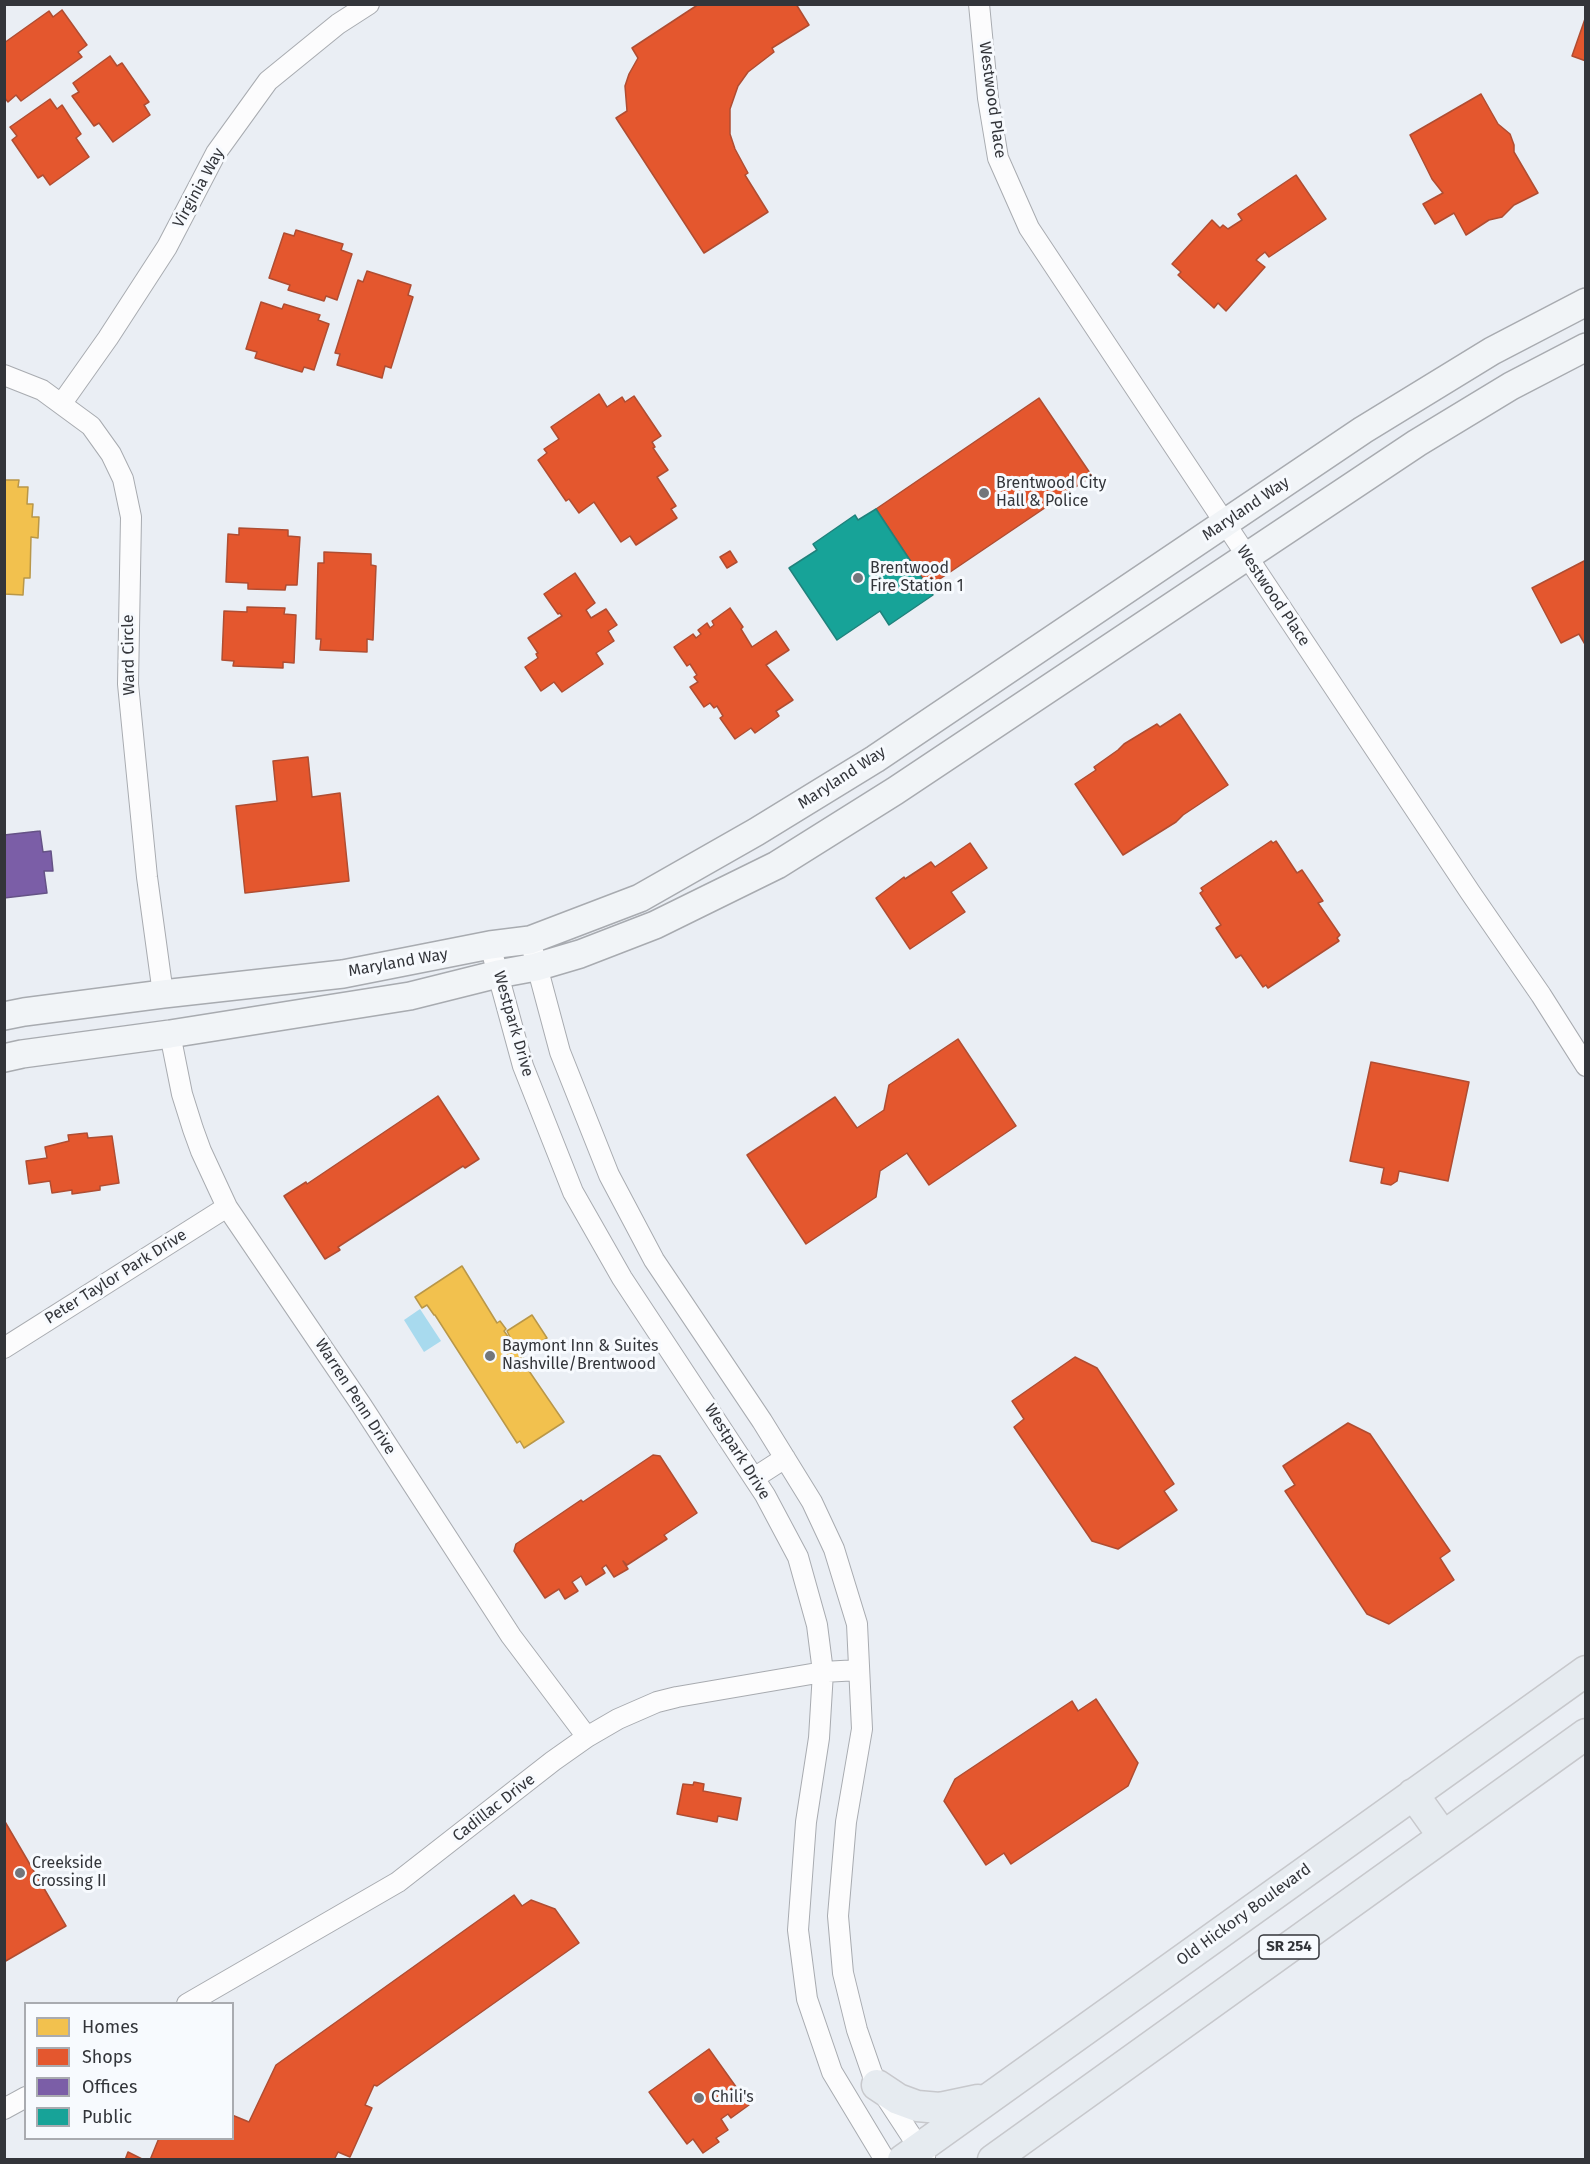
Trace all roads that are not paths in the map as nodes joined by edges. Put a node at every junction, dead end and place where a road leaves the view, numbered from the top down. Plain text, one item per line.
1 (369, 4) edge
2 (980, 4) edge
3 (1574, 308) edge
4 (1584, 348) edge
5 (4, 375) edge
6 (62, 403) junction
7 (1225, 523) junction
8 (1246, 556) junction
9 (958, 701) junction
10 (952, 753) junction
11 (530, 940) junction
12 (490, 945) junction
13 (536, 968) junction
14 (498, 974) junction
15 (163, 994) junction
16 (4, 1016) edge
17 (170, 1034) junction
18 (4, 1058) edge
19 (1586, 1066) edge
20 (227, 1207) junction
21 (4, 1348) edge
22 (785, 1458) junction
23 (754, 1478) junction
24 (859, 1670) junction
25 (1586, 1671) edge
26 (823, 1672) junction
27 (1586, 1734) edge
28 (587, 1737) junction
29 (1413, 1794) junction
30 (1443, 1836) junction
31 (190, 2002) edge
32 (877, 2085) junction
33 (24, 2098) edge
34 (990, 2098) junction
35 (4, 2109) edge
36 (916, 2156) edge
37 (885, 2160) edge
38 (993, 2160) edge

1 - 6 street, Virginia Way
2 - 7 street, Westwood Place
3 - 4 main road
3 - 7 main road, Maryland Way
4 - 8 main road, Maryland Way
5 - 6 street, Ward Circle
6 - 15 street, Ward Circle
7 - 8 street, Westwood Place
7 - 9 main road, Maryland Way
8 - 10 main road, Maryland Way
8 - 19 street, Westwood Place
9 - 10 main road
9 - 11 main road, Maryland Way
10 - 13 main road, Maryland Way
11 - 12 main road, Maryland Way
11 - 13 street
12 - 14 street, Westpark Drive
12 - 15 main road, Maryland Way
13 - 14 main road, Maryland Way
13 - 22 street
14 - 17 main road, Maryland Way
14 - 23 street, Westpark Drive
15 - 16 main road, Maryland Way
15 - 17 main road
17 - 18 main road, Maryland Way
17 - 20 street, Warren Penn Drive
20 - 21 street, Peter Taylor Park Drive
20 - 28 street, Warren Penn Drive
22 - 23 street
22 - 24 street
23 - 26 street, Westpark Drive
24 - 26 street, Cadillac Drive
24 - 32 street
25 - 29 main road, Old Hickory Boulevard / SR 254
26 - 28 street, Cadillac Drive
26 - 37 street, Westpark Drive
27 - 30 main road, SR 254
28 - 31 street, Cadillac Drive
29 - 30 main road
29 - 34 main road, Old Hickory Boulevard / SR 254
30 - 38 main road, SR 254
32 - 34 main road
32 - 36 street
33 - 35 street
34 - 36 main road, Old Hickory Boulevard / SR 254

